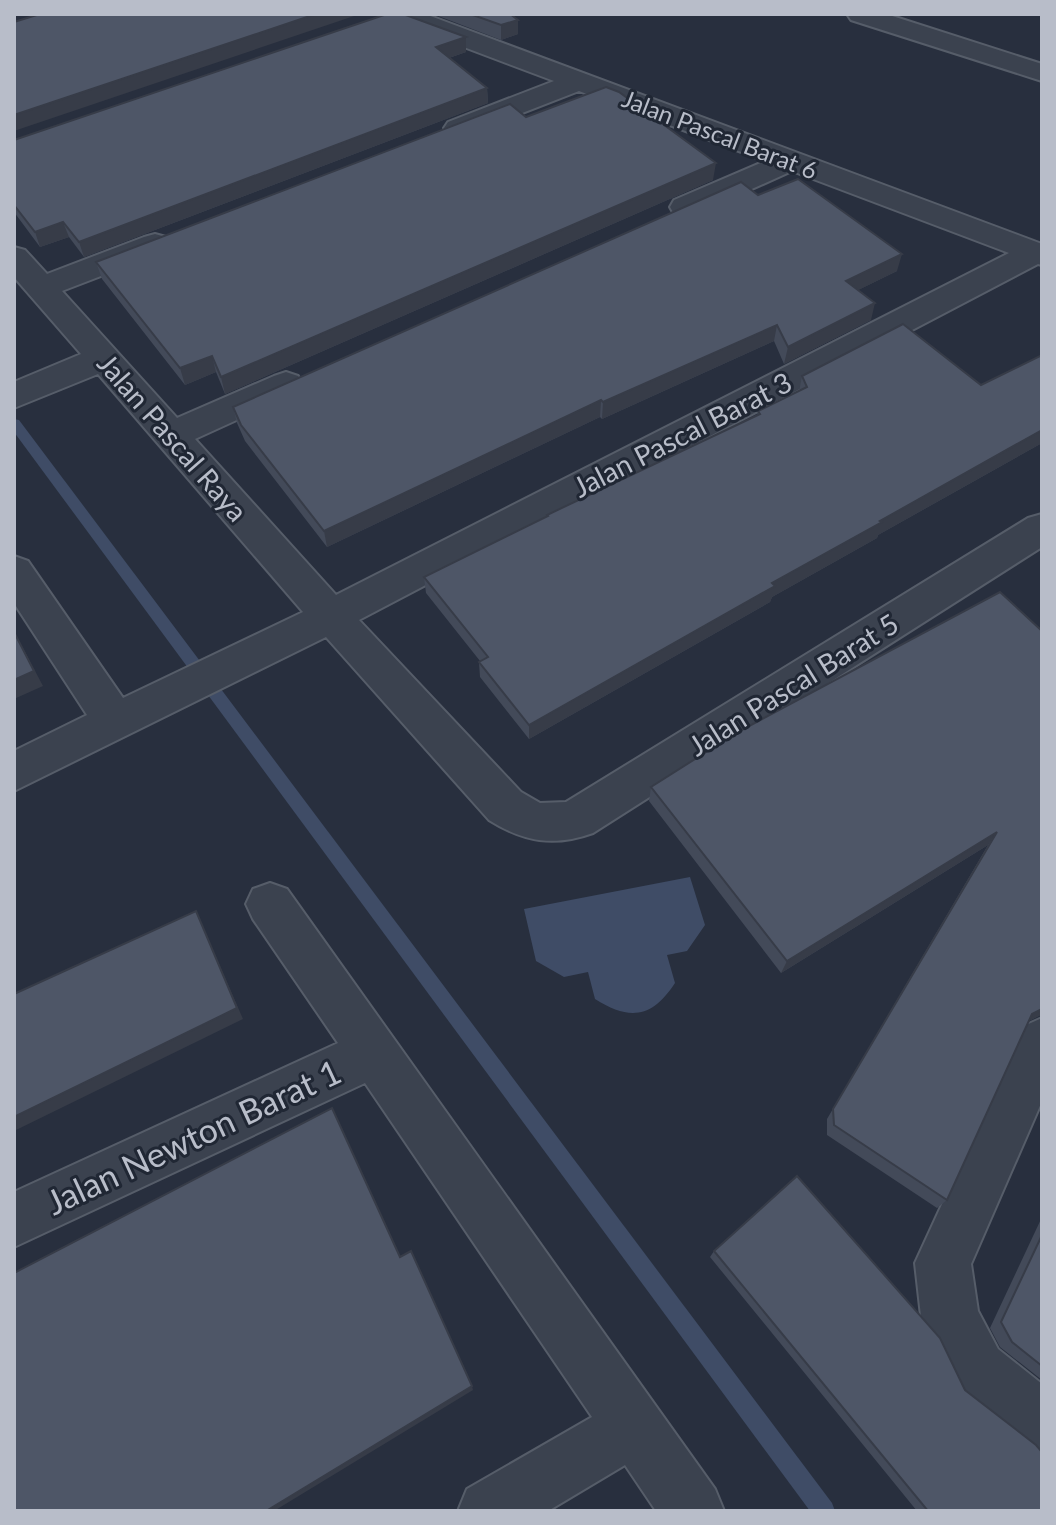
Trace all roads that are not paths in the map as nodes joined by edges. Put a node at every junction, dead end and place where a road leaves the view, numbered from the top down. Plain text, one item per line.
1 (860, 14) edge
2 (921, 14) edge
3 (394, 16) edge
4 (1042, 53) edge
5 (1042, 73) edge
6 (579, 81) junction
7 (434, 137) edge
8 (790, 161) junction
9 (660, 218) edge
10 (187, 232) edge
11 (1038, 254) edge
12 (14, 257) edge
13 (41, 288) junction
14 (103, 358) junction
15 (315, 371) edge
16 (21, 394) edge
17 (171, 435) junction
18 (1042, 528) edge
19 (14, 571) edge
20 (331, 616) junction
21 (114, 720) junction
22 (14, 772) edge
23 (538, 824) joint
24 (270, 904) dead end
25 (1042, 1043) edge
26 (373, 1053) junction
27 (14, 1220) edge
28 (1042, 1422) edge
29 (634, 1426) junction
30 (489, 1511) edge
31 (693, 1511) edge

1 - 5 street
2 - 4 street
3 - 6 street, Jalan Pascal Barat 6
6 - 7 street
6 - 8 street, Jalan Pascal Barat 6
8 - 9 street
8 - 11 street, Jalan Pascal Barat 6
10 - 13 street
11 - 20 street, Jalan Pascal Barat 3
12 - 13 street, Jalan Pascal Raya
13 - 14 street, Jalan Pascal Raya
14 - 16 street
14 - 17 street, Jalan Pascal Raya
15 - 17 street
17 - 20 street, Jalan Pascal Raya
18 - 23 street, Jalan Pascal Barat 5
19 - 21 street
20 - 21 street, Jalan Pascal Barat 3
20 - 23 street, Jalan Pascal Raya
21 - 22 street, Jalan Pascal Barat 3
24 - 26 street
25 - 28 street
26 - 27 street, Jalan Newton Barat 1
26 - 29 street
29 - 30 street
29 - 31 street

